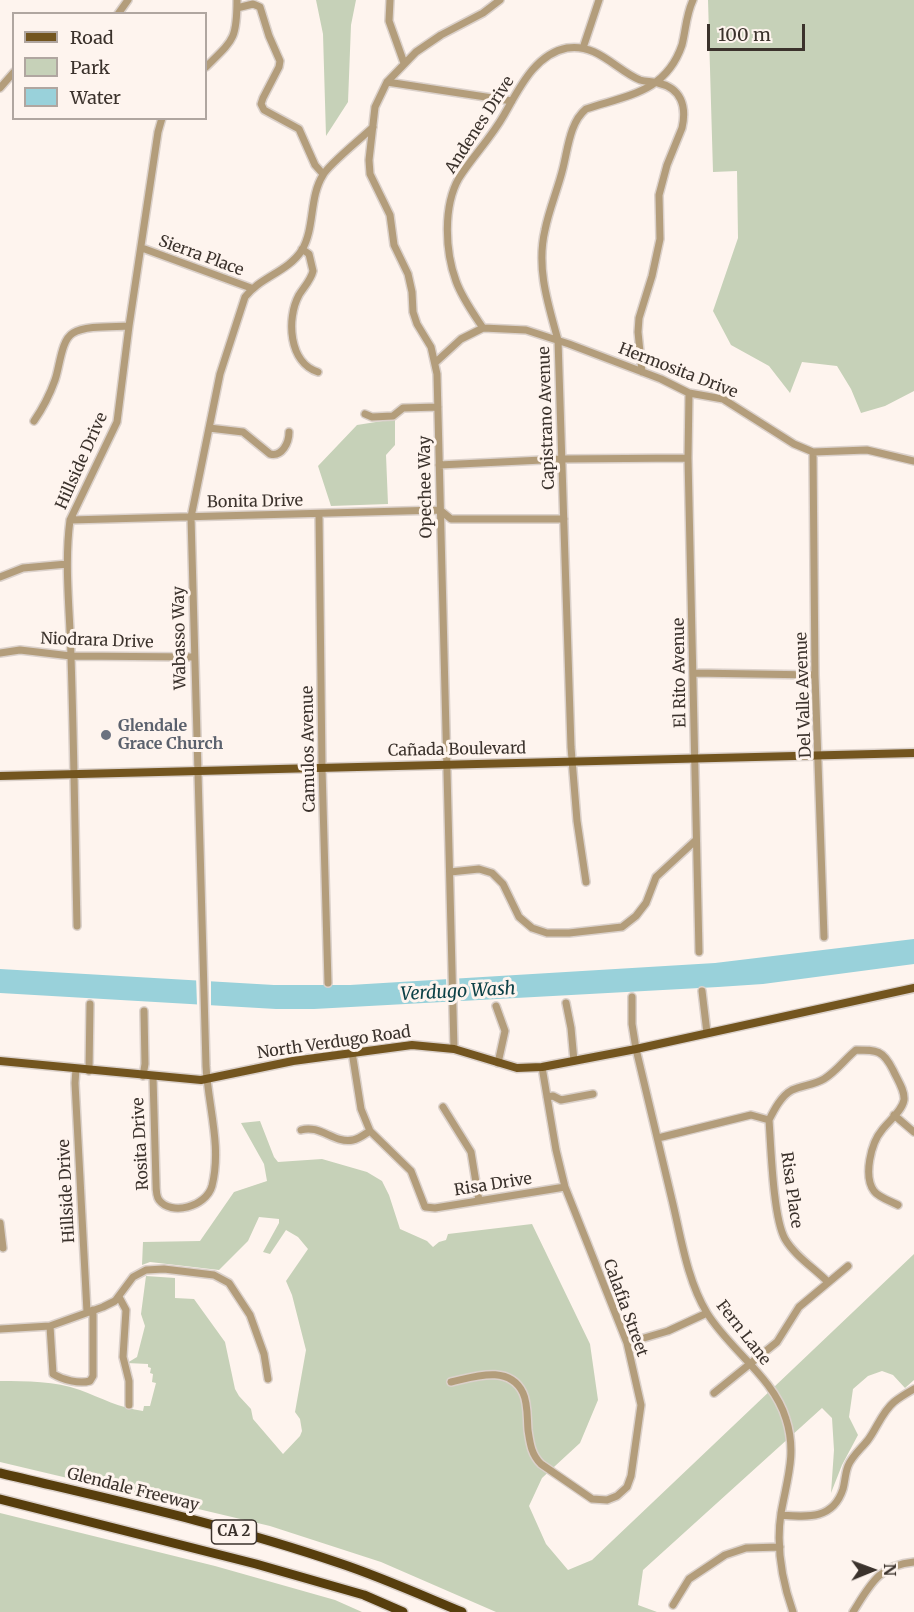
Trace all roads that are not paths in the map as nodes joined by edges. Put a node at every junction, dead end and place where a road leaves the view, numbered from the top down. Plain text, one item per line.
1 (390, 0) edge
2 (500, 0) edge
3 (599, 0) edge
4 (693, 0) edge
5 (237, 4) edge
6 (583, 48) junction
7 (404, 63) junction
8 (207, 66) edge
9 (12, 74) edge
10 (387, 82) junction
11 (657, 82) junction
12 (0, 88) edge
13 (512, 100) junction
14 (161, 120) edge
15 (373, 127) junction
16 (323, 174) junction
17 (142, 248) junction
18 (302, 249) junction
19 (251, 288) junction
20 (129, 326) junction
21 (483, 328) junction
22 (558, 340) junction
23 (436, 362) junction
24 (318, 372) dead end
25 (642, 372) junction
26 (689, 393) junction
27 (438, 406) junction
28 (365, 414) dead end
29 (34, 421) dead end
30 (209, 428) junction
31 (289, 432) dead end
32 (813, 452) junction
33 (688, 458) junction
34 (563, 459) junction
35 (914, 461) edge
36 (440, 465) junction
37 (440, 510) junction
38 (319, 515) junction
39 (191, 517) junction
40 (564, 519) junction
41 (70, 520) junction
42 (67, 564) junction
43 (0, 577) edge
44 (0, 653) edge
45 (71, 656) junction
46 (194, 657) junction
47 (693, 672) junction
48 (815, 675) junction
49 (914, 753) edge
50 (819, 754) junction
51 (695, 758) junction
52 (574, 762) junction
53 (447, 764) junction
54 (322, 768) junction
55 (197, 770) junction
56 (73, 774) junction
57 (0, 776) edge
58 (696, 840) junction
59 (450, 872) junction
60 (586, 882) dead end
61 (77, 926) dead end
62 (824, 937) dead end
63 (699, 952) dead end
64 (328, 983) dead end
65 (914, 988) edge
66 (702, 991) dead end
67 (632, 997) dead end
68 (566, 1003) dead end
69 (90, 1004) dead end
70 (496, 1006) dead end
71 (144, 1011) dead end
72 (707, 1033) junction
73 (454, 1049) junction
74 (636, 1049) junction
75 (352, 1052) junction
76 (0, 1061) edge
77 (574, 1061) junction
78 (498, 1063) junction
79 (542, 1067) junction
80 (76, 1069) junction
81 (89, 1071) junction
82 (143, 1076) junction
83 (153, 1077) junction
84 (206, 1080) junction
85 (593, 1094) dead end
86 (547, 1097) junction
87 (561, 1100) junction
88 (549, 1106) junction
89 (443, 1107) dead end
90 (894, 1115) junction
91 (769, 1120) junction
92 (302, 1130) dead end
93 (370, 1131) junction
94 (914, 1132) edge
95 (658, 1138) junction
96 (565, 1187) junction
97 (479, 1201) junction
98 (201, 1203) joint
99 (898, 1204) dead end
100 (0, 1223) edge
101 (3, 1248) dead end
102 (848, 1266) dead end
103 (828, 1282) junction
104 (119, 1297) junction
105 (90, 1311) junction
106 (707, 1313) junction
107 (50, 1326) junction
108 (0, 1329) edge
109 (627, 1343) junction
110 (748, 1364) junction
111 (268, 1379) dead end
112 (451, 1382) dead end
113 (914, 1389) edge
114 (714, 1393) dead end
115 (129, 1405) dead end
116 (0, 1473) edge
117 (0, 1499) edge
118 (781, 1515) junction
119 (780, 1547) junction
120 (914, 1562) edge
121 (673, 1605) dead end
122 (403, 1612) edge
123 (462, 1612) edge
124 (793, 1612) edge
125 (854, 1612) edge

1 - 7 street
2 - 7 street, Opechee Way
3 - 6 street
4 - 11 street, Capistrano Avenue
5 - 8 street
5 - 16 street
6 - 11 street
6 - 13 street, Andenes Drive
7 - 10 street, Opechee Way
9 - 12 street
10 - 13 street
10 - 15 street, Opechee Way
11 - 22 street, Capistrano Avenue
11 - 25 street
13 - 21 street, Andenes Drive
14 - 17 street, Hillside Drive
15 - 16 street
15 - 23 street, Opechee Way
16 - 18 street
17 - 19 street, Sierra Place
17 - 20 street, Hillside Drive
18 - 19 street
18 - 24 street
19 - 30 street, Wabasso Way
20 - 29 street
20 - 41 street, Hillside Drive
21 - 22 street, Hermosita Drive
21 - 23 street
22 - 25 street, Hermosita Drive
22 - 34 street, Capistrano Avenue
23 - 27 street, Opechee Way
25 - 26 street, Hermosita Drive
26 - 32 street, Hermosita Drive
26 - 33 street, El Rito Avenue
27 - 28 street
27 - 36 street, Opechee Way
30 - 31 street
30 - 39 street, Wabasso Way
32 - 35 street, Hermosita Drive
32 - 48 street, Del Valle Avenue
33 - 34 street
33 - 47 street, El Rito Avenue
34 - 36 street
34 - 40 street, Capistrano Avenue
36 - 37 street, Opechee Way
37 - 38 street, Bonita Drive
37 - 40 street
37 - 53 street, Opechee Way
38 - 39 street, Bonita Drive
38 - 54 street, Camulos Avenue
39 - 41 street, Bonita Drive
39 - 46 street, Wabasso Way
40 - 52 street, Capistrano Avenue
41 - 42 street, Hillside Drive
42 - 43 street
42 - 45 street, Hillside Drive
44 - 45 street, Niodrara Drive
45 - 46 street, Niodrara Drive
45 - 56 street, Hillside Drive
46 - 55 street, Wabasso Way
47 - 48 street
47 - 51 street, El Rito Avenue
48 - 50 street, Del Valle Avenue
49 - 50 main road, Cañada Boulevard
50 - 51 main road, Cañada Boulevard
50 - 62 street, Del Valle Avenue
51 - 52 main road, Cañada Boulevard
51 - 58 street, El Rito Avenue
52 - 53 main road, Cañada Boulevard
52 - 60 street, Capistrano Avenue
53 - 54 main road, Cañada Boulevard
53 - 59 street, Opechee Way
54 - 55 main road, Cañada Boulevard
54 - 64 street, Camulos Avenue
55 - 56 main road, Cañada Boulevard
55 - 84 street, Wabasso Way
56 - 57 main road, Cañada Boulevard
56 - 61 street, Hillside Drive
58 - 59 street
58 - 63 street, El Rito Avenue
59 - 73 street, Opechee Way
65 - 72 main road, North Verdugo Road
66 - 72 street
67 - 74 street, Fern Lane
68 - 77 street
69 - 81 street
70 - 78 street
71 - 82 street
72 - 74 main road, North Verdugo Road
73 - 75 main road, North Verdugo Road
73 - 78 main road, North Verdugo Road
74 - 77 main road, North Verdugo Road
74 - 95 street, Fern Lane
75 - 84 main road, North Verdugo Road
75 - 93 street
76 - 80 main road, North Verdugo Road
77 - 79 main road, North Verdugo Road
78 - 79 main road, North Verdugo Road
79 - 86 street, Calafia Street
80 - 81 main road, North Verdugo Road
80 - 105 street, Hillside Drive
81 - 82 main road, North Verdugo Road
82 - 83 main road, North Verdugo Road
83 - 84 main road, North Verdugo Road
83 - 98 street, Rosita Drive
84 - 98 street, Wabasso Way
85 - 87 street
86 - 87 street
86 - 88 street, Calafia Street
87 - 88 street
88 - 96 street, Calafia Street
89 - 97 street
90 - 91 street
90 - 94 street
90 - 99 street
91 - 95 street
91 - 103 street, Risa Place
92 - 93 street
93 - 97 street, Risa Drive
95 - 106 street, Fern Lane
96 - 97 street, Risa Drive
96 - 109 street, Calafia Street
100 - 101 street
102 - 103 street
103 - 110 street
104 - 105 street
104 - 111 street
104 - 115 street
105 - 107 street
105 - 107 street, Hillside Drive
106 - 109 street
106 - 110 street, Fern Lane
107 - 108 street
109 - 112 street, Calafia Street
110 - 114 street
110 - 118 street, Fern Lane
113 - 118 street
116 - 123 highway, Glendale Freeway / CA 2
117 - 122 highway, CA 2
118 - 119 street, Fern Lane
119 - 121 street
119 - 124 street, Fern Lane
120 - 125 street

